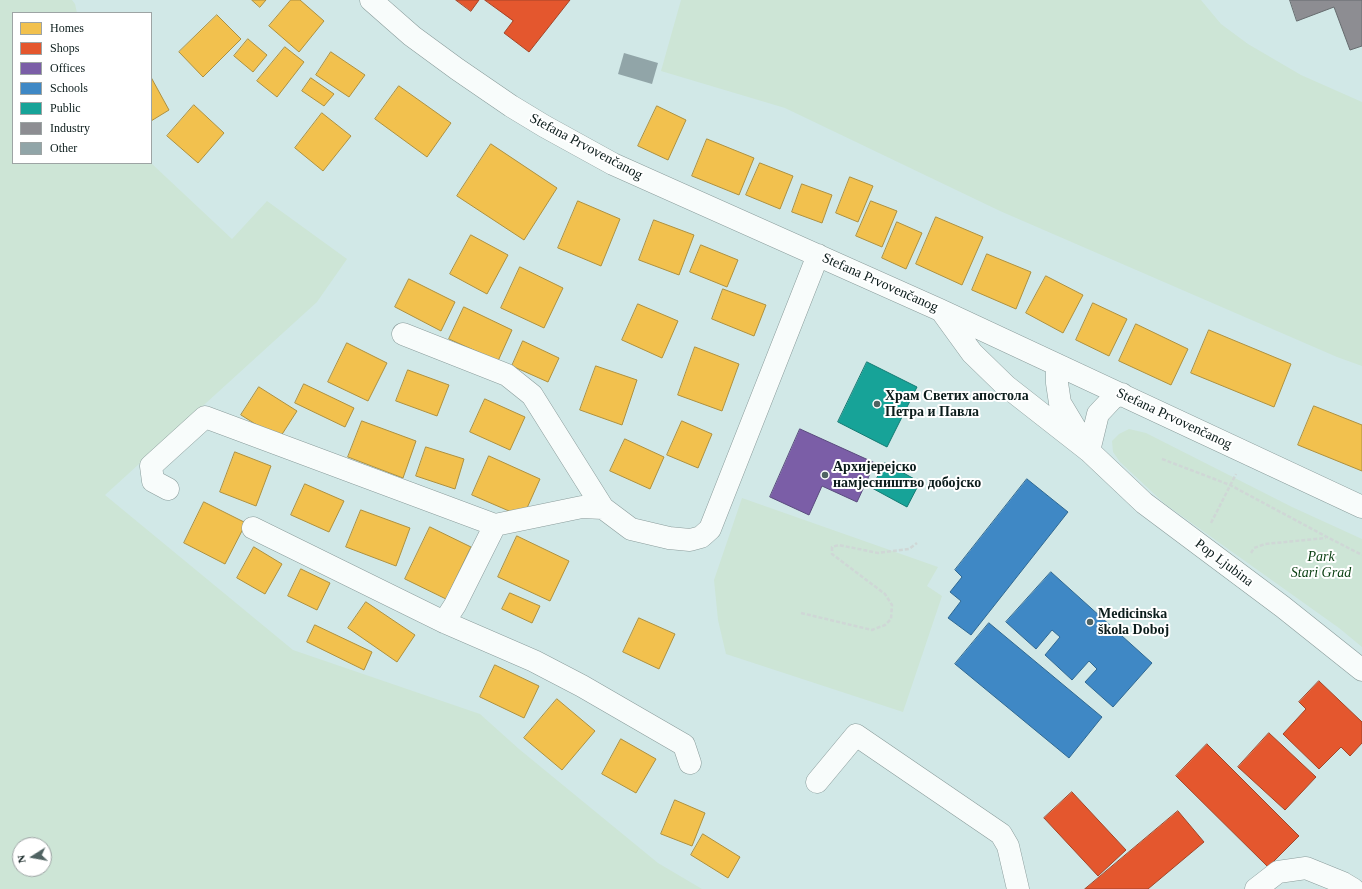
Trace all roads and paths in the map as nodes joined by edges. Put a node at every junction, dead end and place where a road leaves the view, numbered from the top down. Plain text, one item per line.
1 (371, 0) edge
2 (390, 0) edge
3 (412, 36) junction
4 (818, 255) junction
5 (940, 310) junction
6 (403, 334) dead end
7 (1057, 365) junction
8 (1122, 394) junction
9 (1089, 451) junction
10 (1162, 459) dead end
11 (1239, 468) dead end
12 (1230, 485) junction
13 (168, 489) dead end
14 (1362, 507) edge
15 (603, 508) junction
16 (495, 524) junction
17 (1210, 525) dead end
18 (253, 528) dead end
19 (1327, 538) junction
20 (917, 543) dead end
21 (1250, 554) dead end
22 (1362, 555) edge
23 (801, 613) dead end
24 (444, 622) junction
25 (1362, 670) edge
26 (690, 763) dead end
27 (817, 782) dead end
28 (1018, 889) edge
29 (1256, 889) edge
30 (1353, 889) edge

1 - 3 street
2 - 3 street
3 - 4 street, Stefana Prvovenčanog
4 - 5 street, Stefana Prvovenčanog
4 - 15 street
5 - 7 street, Stefana Prvovenčanog
5 - 9 street
6 - 15 street
7 - 8 street, Stefana Prvovenčanog
7 - 9 street
8 - 9 street
8 - 14 street, Stefana Prvovenčanog
9 - 25 street, Pop Ljubina
10 - 12 path
11 - 12 path
12 - 17 path
12 - 19 path
13 - 16 street
15 - 16 street
16 - 24 street
18 - 24 street
19 - 21 path
19 - 22 path
20 - 23 path
24 - 26 street
27 - 28 street
29 - 30 street

